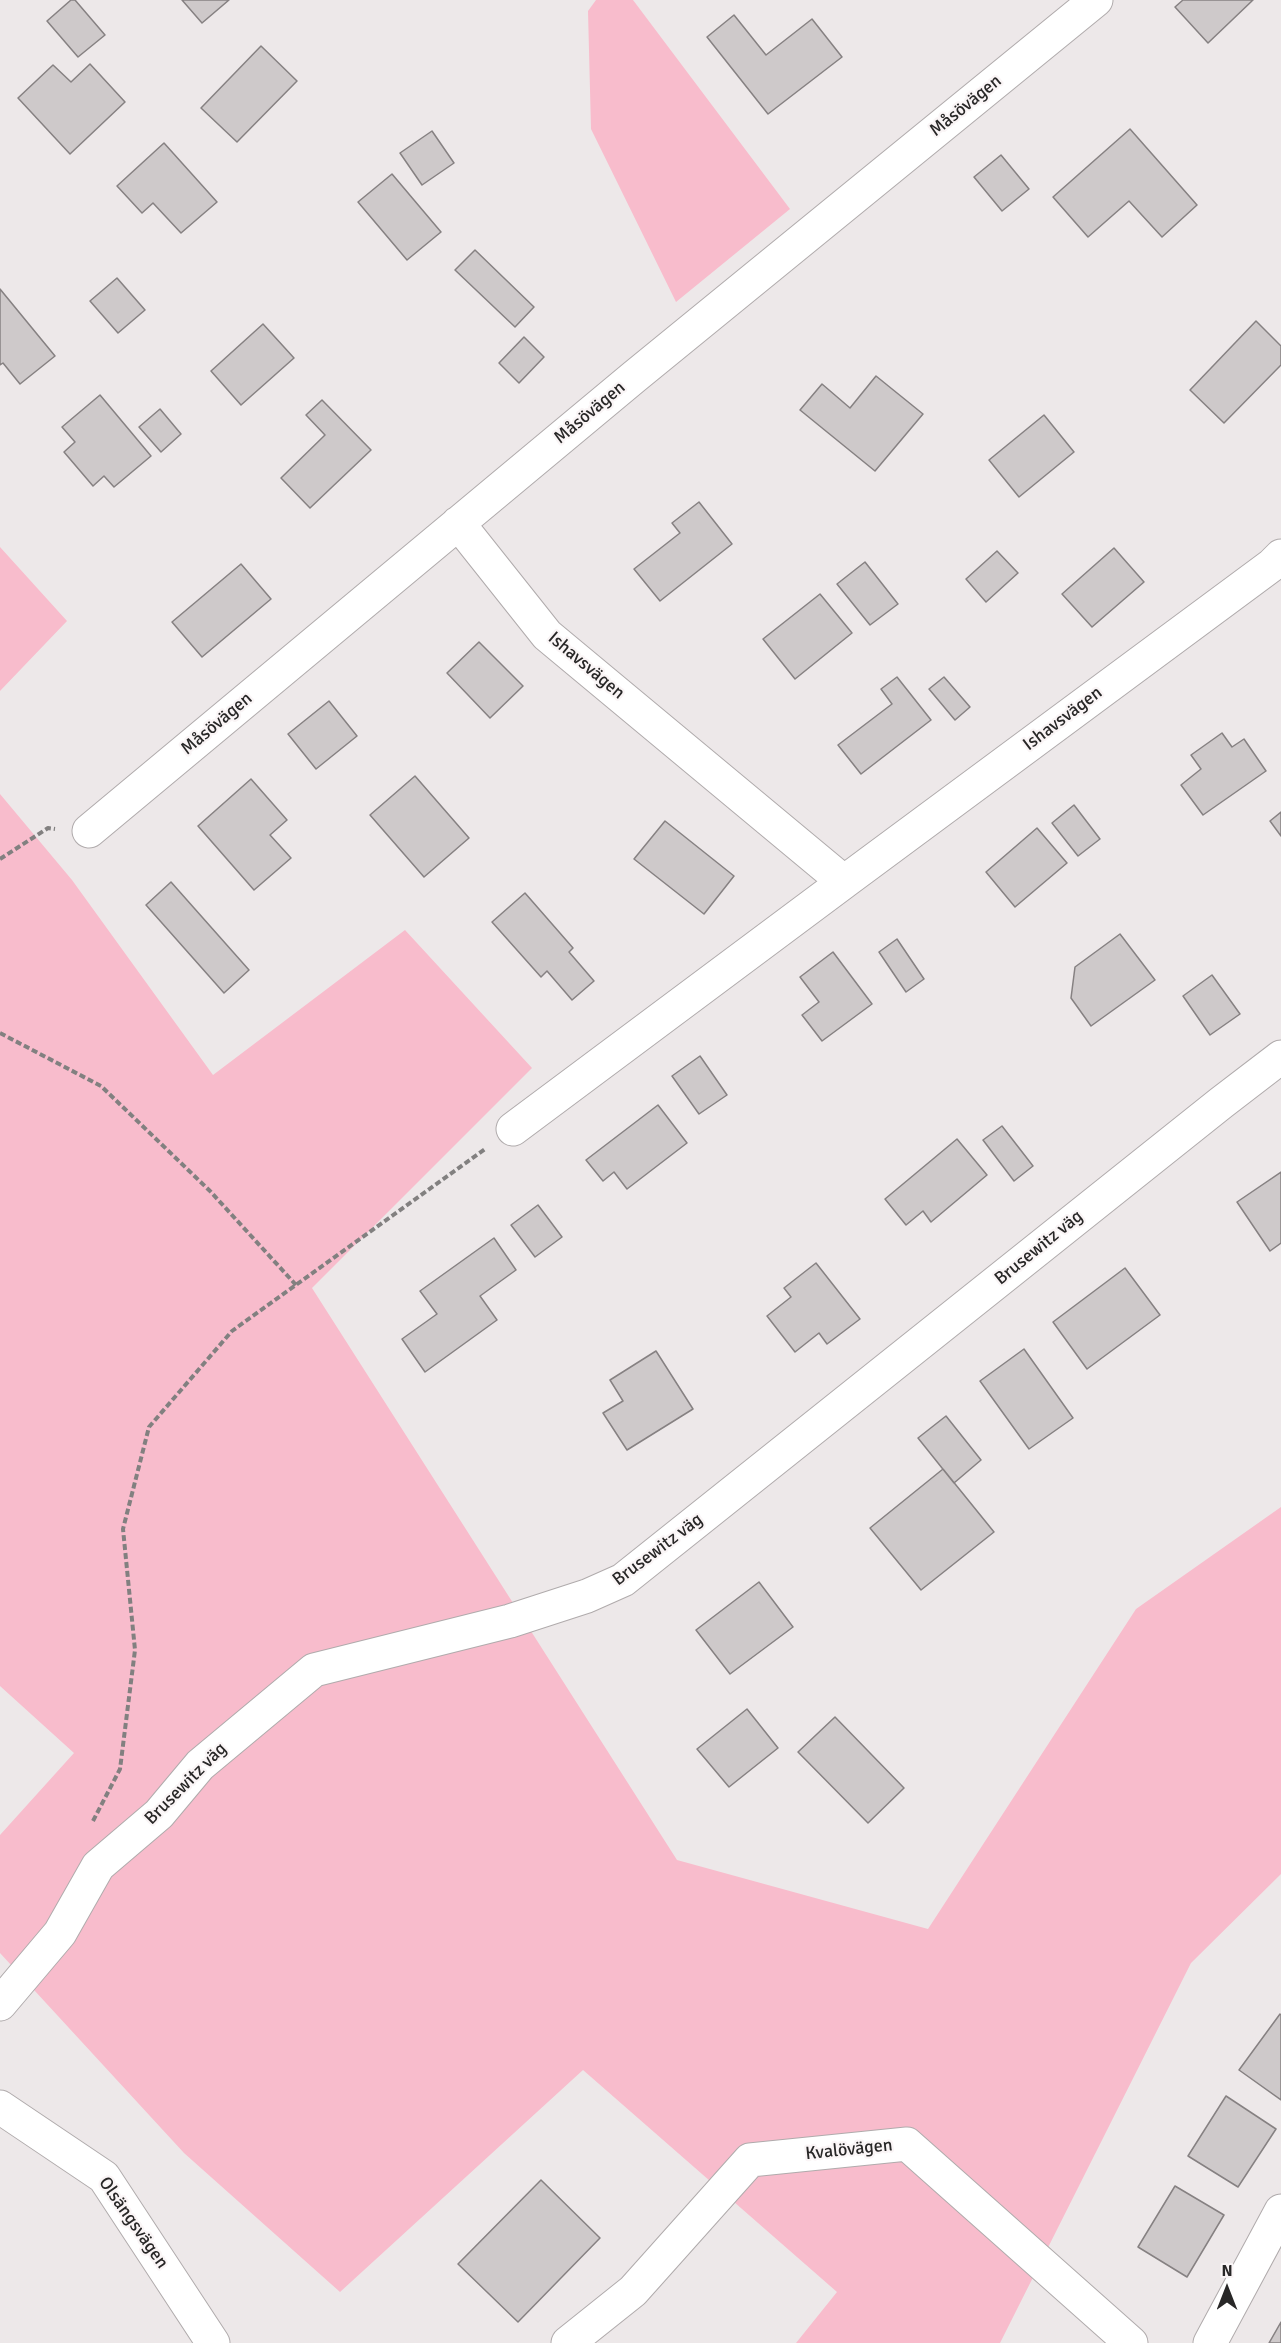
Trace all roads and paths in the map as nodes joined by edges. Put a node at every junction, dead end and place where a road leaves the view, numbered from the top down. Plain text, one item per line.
1 (1096, 0) edge
2 (458, 524) junction
3 (1281, 556) edge
4 (89, 831) joint
5 (0, 858) edge
6 (844, 882) junction
7 (0, 1033) edge
8 (1281, 1057) edge
9 (513, 1129) joint
10 (296, 1285) junction
11 (93, 1822) dead end
12 (0, 2004) edge
13 (0, 2107) edge
14 (1281, 2211) edge
15 (213, 2343) edge
16 (568, 2343) edge
17 (1131, 2343) edge
18 (1209, 2343) edge

1 - 2 street, Måsövägen
2 - 4 street, Måsövägen
2 - 6 street, Ishavsvägen
3 - 6 street, Ishavsvägen
4 - 5 path
6 - 9 street, Ishavsvägen
7 - 10 path
8 - 12 street, Brusewitz väg
9 - 10 path
10 - 11 path
13 - 15 street, Olsängsvägen
14 - 18 street
16 - 17 street, Kvalövägen

